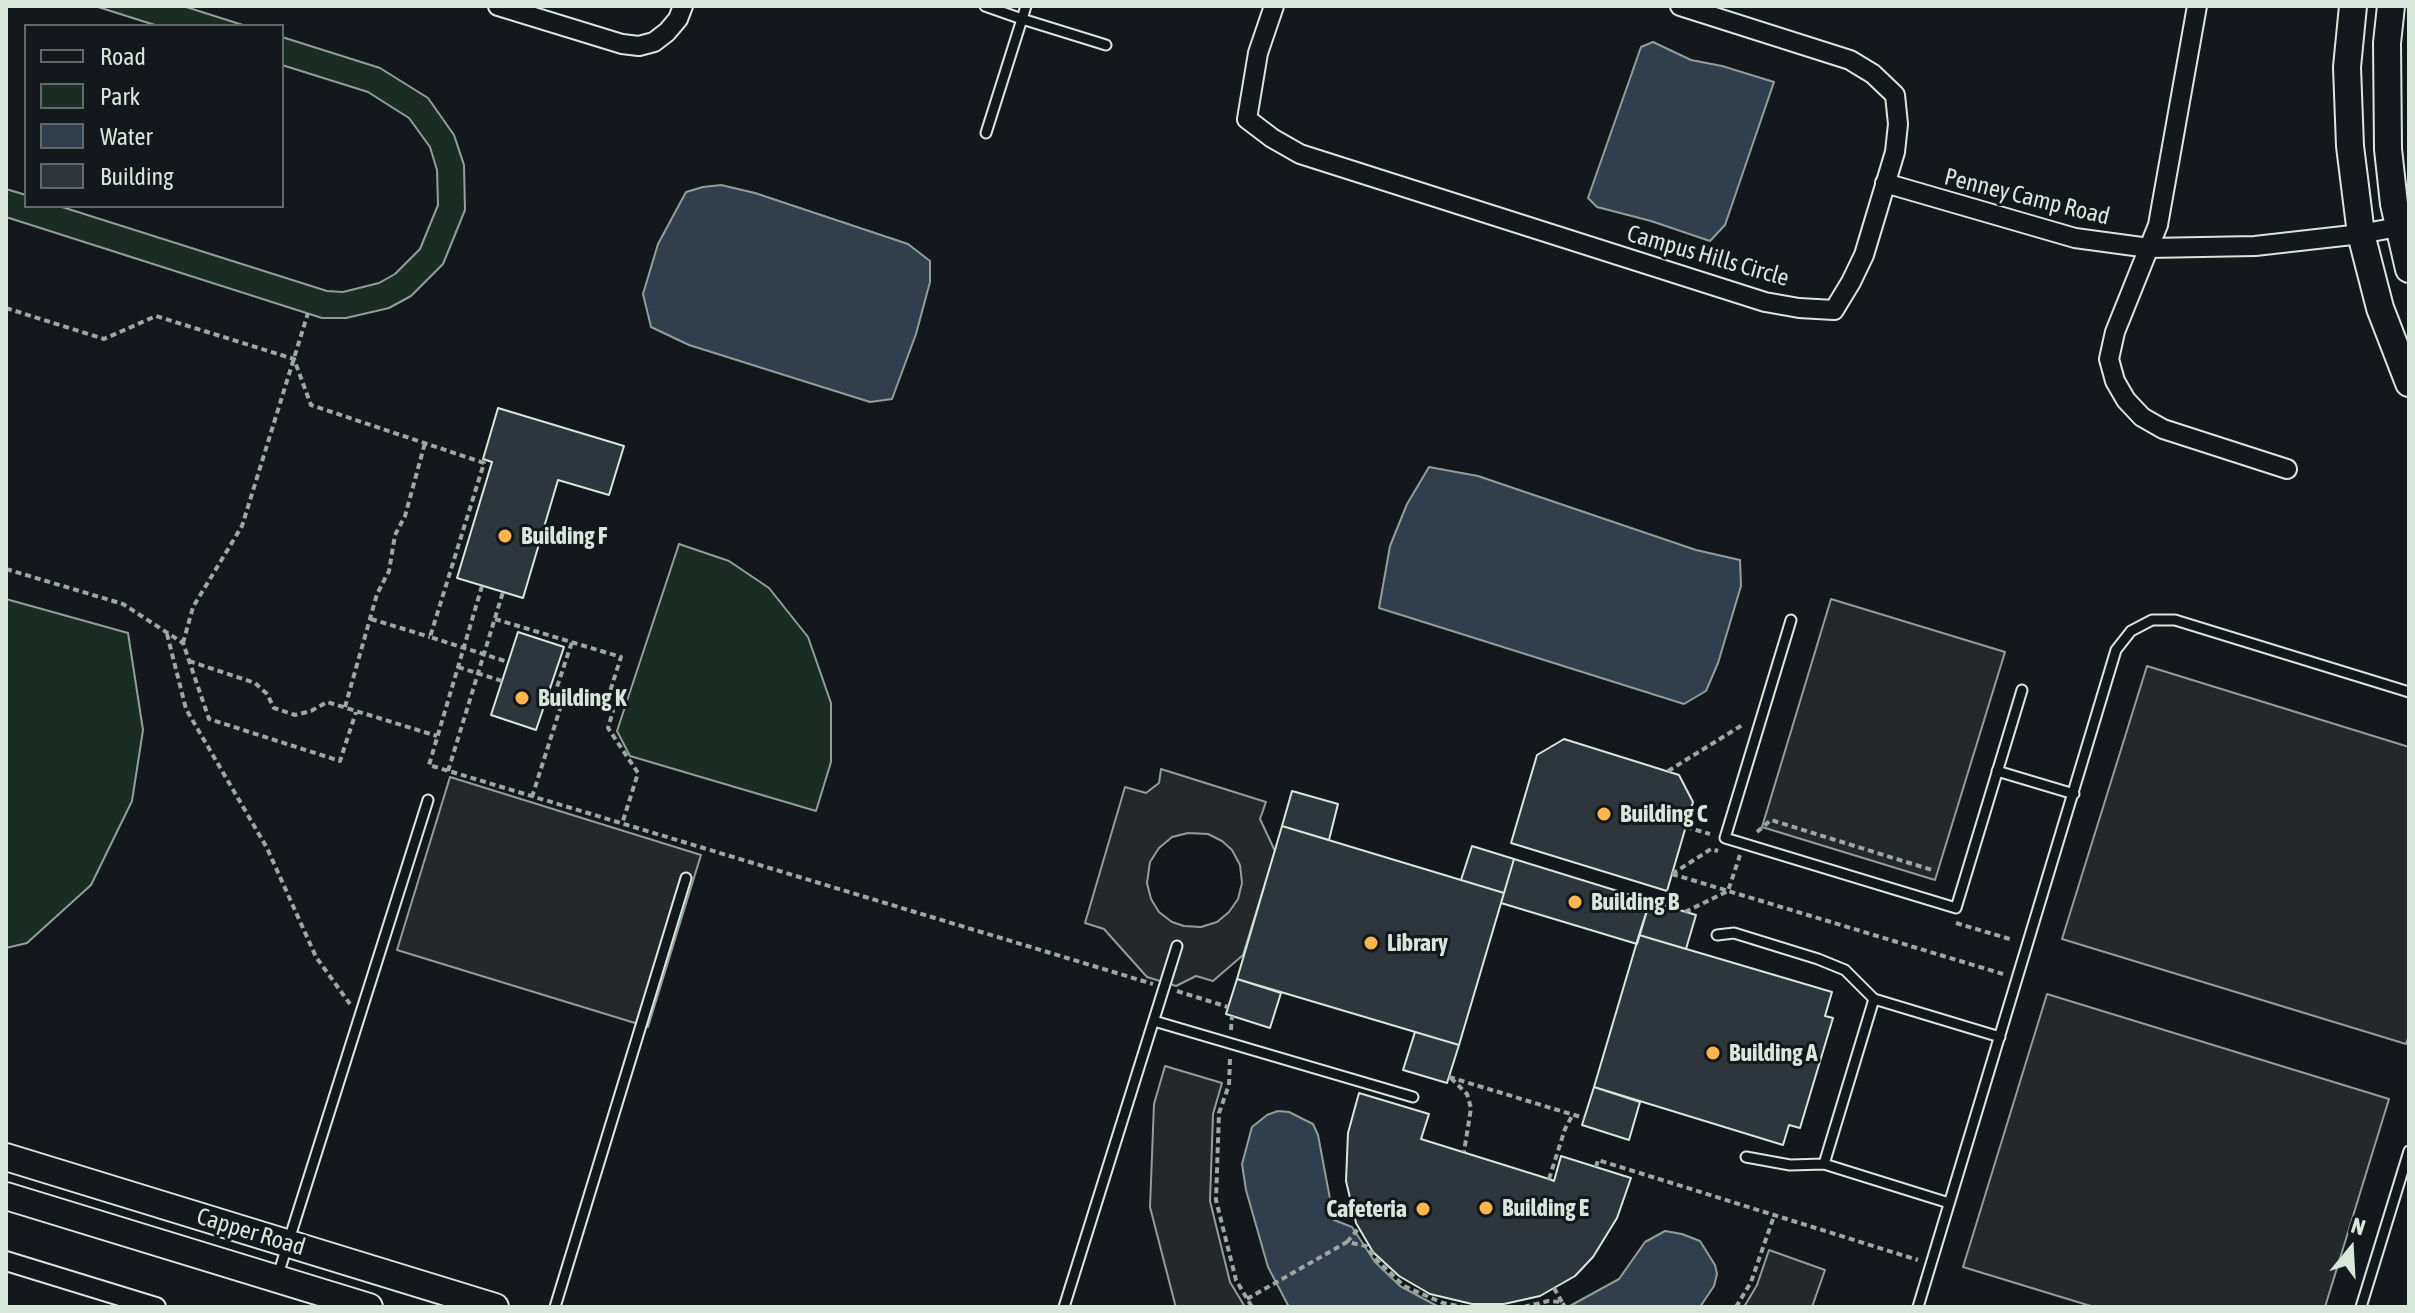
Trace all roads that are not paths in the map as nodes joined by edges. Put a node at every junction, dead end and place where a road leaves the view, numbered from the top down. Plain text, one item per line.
1 (498, 6) edge
2 (683, 6) edge
3 (985, 6) edge
4 (1026, 6) edge
5 (1274, 6) edge
6 (1680, 6) edge
7 (2197, 6) edge
8 (2353, 6) edge
9 (2391, 6) edge
10 (1022, 19) junction
11 (1106, 45) dead end
12 (986, 133) dead end
13 (1885, 183) junction
14 (2404, 227) edge
15 (2361, 234) junction
16 (2149, 248) junction
17 (2409, 269) edge
18 (2409, 383) edge
19 (2287, 469) dead end
20 (1791, 620) dead end
21 (2022, 690) dead end
22 (2409, 692) edge
23 (1997, 771) junction
24 (2074, 794) junction
25 (428, 800) dead end
26 (686, 878) dead end
27 (1717, 935) dead end
28 (1177, 946) dead end
29 (1874, 999) junction
30 (1154, 1021) junction
31 (2000, 1037) junction
32 (1413, 1097) dead end
33 (2409, 1151) edge
34 (6, 1157) edge
35 (1746, 1157) dead end
36 (1824, 1164) junction
37 (6, 1196) edge
38 (1949, 1203) junction
39 (288, 1244) junction
40 (6, 1261) edge
41 (277, 1279) junction
42 (156, 1307) edge
43 (369, 1307) edge
44 (495, 1307) edge
45 (555, 1307) edge
46 (1064, 1307) edge
47 (1918, 1307) edge
48 (2361, 1307) edge

1 - 2 street
3 - 10 lane
4 - 10 lane
5 - 13 street, Campus Hills Circle
6 - 13 street, Campus Hills Circle
7 - 16 street
8 - 15 street
9 - 14 street
10 - 11 lane
10 - 12 lane
13 - 16 street, Penney Camp Road
14 - 15 street, Penney Camp Road
14 - 17 street
15 - 16 street, Penney Camp Road
15 - 18 street
16 - 19 street
20 - 23 lane
21 - 23 lane
22 - 24 lane
23 - 24 lane
24 - 31 lane
25 - 39 lane
26 - 45 lane
27 - 29 lane
28 - 30 lane
29 - 31 lane
29 - 36 lane
30 - 32 lane
30 - 46 lane
31 - 38 lane
33 - 48 lane
34 - 39 street, Capper Road
35 - 36 lane
36 - 38 lane
37 - 41 street, Capper Road
38 - 47 lane
39 - 41 lane
39 - 44 street, Capper Road
40 - 42 street
41 - 43 street, Capper Road

